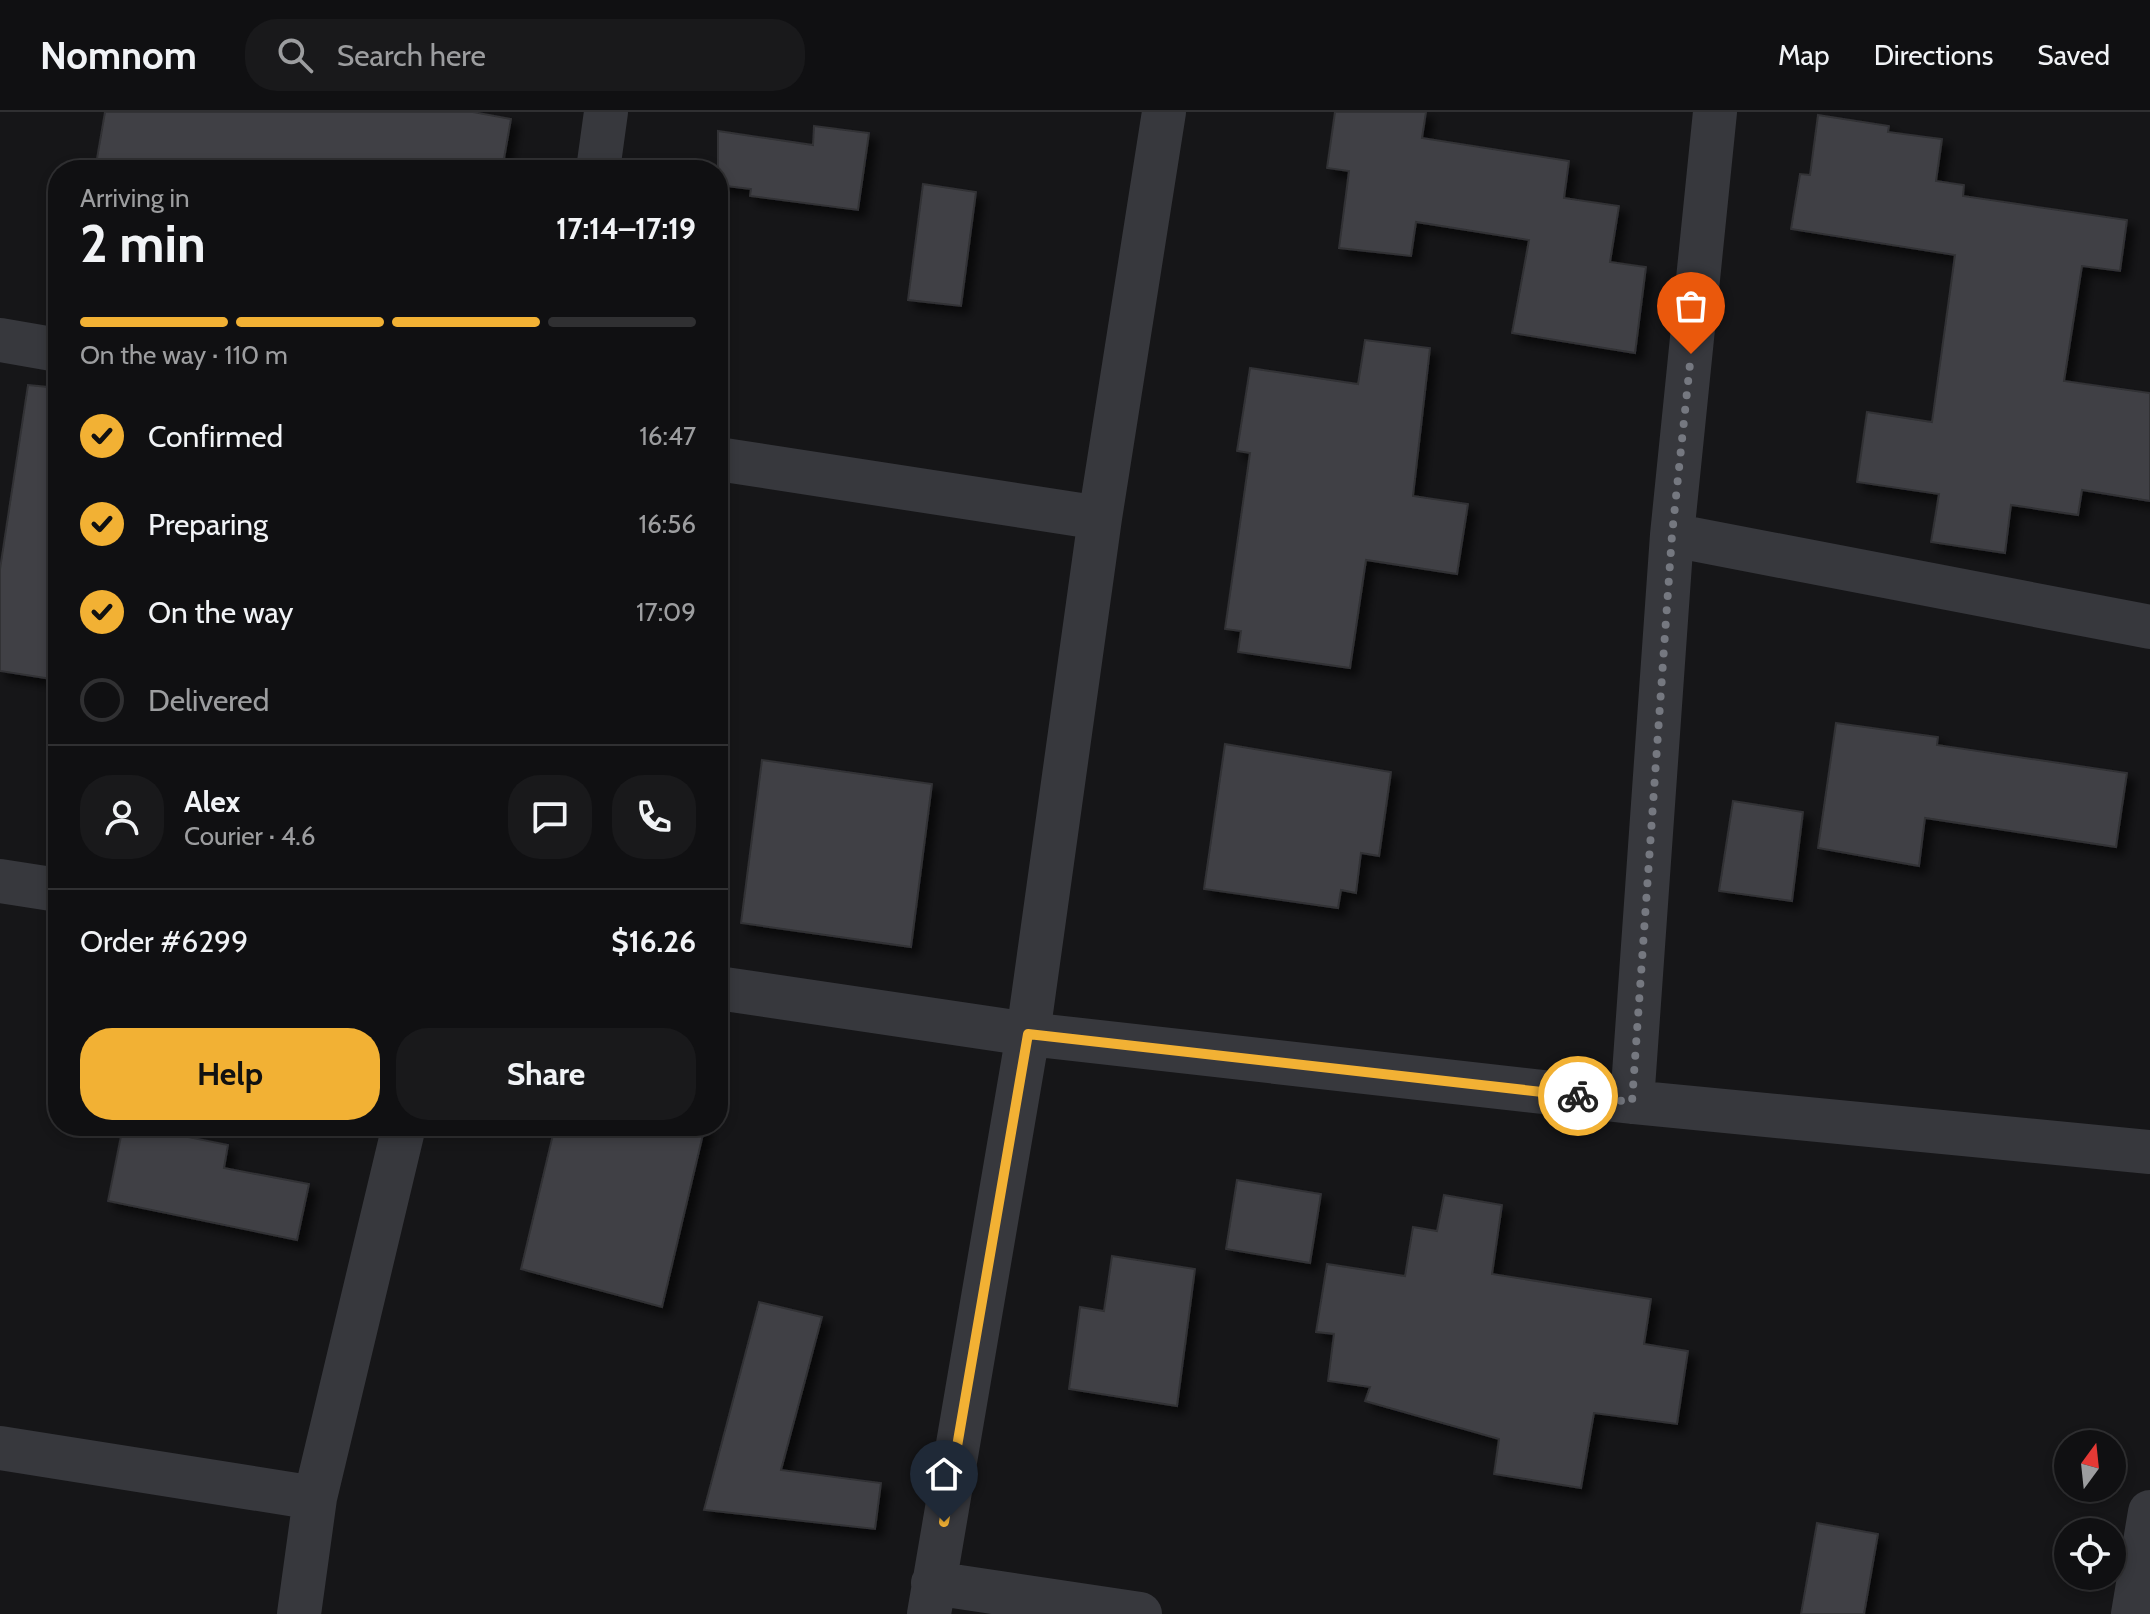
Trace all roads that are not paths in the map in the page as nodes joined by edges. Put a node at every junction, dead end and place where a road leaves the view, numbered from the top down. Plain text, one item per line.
1 (606, 112) edge
2 (1164, 112) edge
3 (1715, 112) edge
4 (599, 160) edge
5 (0, 340) edge
6 (48, 348) edge
7 (728, 461) edge
8 (1100, 518) junction
9 (1672, 535) junction
10 (2150, 627) edge
11 (0, 881) edge
12 (48, 888) edge
13 (728, 989) edge
14 (1028, 1034) junction
15 (1632, 1102) junction
16 (402, 1136) edge
17 (2150, 1152) edge
18 (0, 1448) edge
19 (315, 1498) junction
20 (2150, 1512) edge
21 (931, 1598) edge
22 (299, 1614) edge
23 (1140, 1614) edge
24 (2133, 1614) edge

1 - 4 street
2 - 8 street
3 - 9 street
5 - 6 street
7 - 8 street
8 - 14 street
9 - 10 street
9 - 15 street
11 - 12 street
13 - 14 street
14 - 15 street
14 - 21 street
15 - 17 street
16 - 19 street
18 - 19 street
19 - 22 street
20 - 24 street
21 - 23 street

